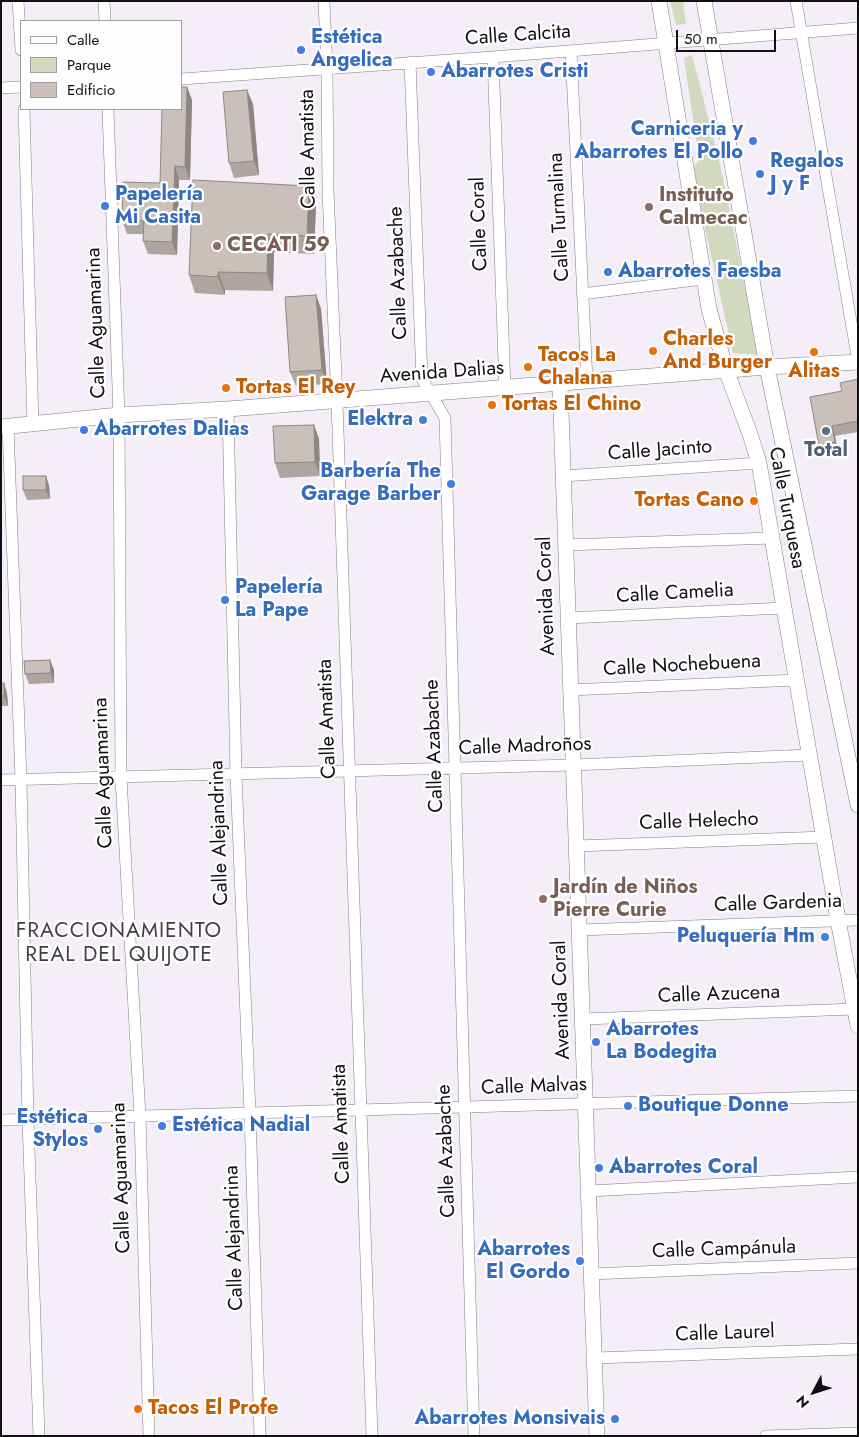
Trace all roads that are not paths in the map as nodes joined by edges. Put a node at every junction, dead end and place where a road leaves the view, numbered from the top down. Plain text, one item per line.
1 (18, 1) edge
2 (104, 1) edge
3 (324, 1) edge
4 (659, 1) edge
5 (704, 1) edge
6 (796, 1) edge
7 (105, 20) edge
8 (858, 28) edge
9 (801, 33) junction
10 (20, 34) edge
11 (710, 40) junction
12 (666, 44) junction
13 (571, 51) junction
14 (493, 57) junction
15 (410, 62) junction
16 (327, 68) junction
17 (182, 79) edge
18 (20, 87) edge
19 (1, 88) edge
20 (24, 110) edge
21 (108, 110) edge
22 (704, 280) junction
23 (582, 294) junction
24 (858, 362) edge
25 (767, 367) junction
26 (726, 370) junction
27 (587, 381) junction
28 (560, 383) junction
29 (505, 389) junction
30 (431, 394) junction
31 (337, 401) junction
32 (228, 410) junction
33 (119, 415) junction
34 (33, 425) junction
35 (5, 426) edge
36 (759, 463) junction
37 (563, 476) junction
38 (772, 538) junction
39 (565, 545) junction
40 (784, 608) junction
41 (568, 618) junction
42 (796, 680) junction
43 (570, 690) junction
44 (853, 753) edge
45 (809, 755) junction
46 (573, 765) junction
47 (454, 768) junction
48 (349, 772) junction
49 (236, 775) junction
50 (121, 778) junction
51 (1, 780) edge
52 (21, 780) junction
53 (858, 805) edge
54 (824, 836) junction
55 (576, 846) junction
56 (838, 920) junction
57 (858, 920) edge
58 (579, 930) junction
59 (855, 1009) junction
60 (583, 1018) junction
61 (858, 1026) edge
62 (858, 1096) edge
63 (585, 1104) junction
64 (464, 1107) junction
65 (360, 1110) junction
66 (250, 1113) junction
67 (140, 1116) junction
68 (1, 1120) edge
69 (28, 1120) junction
70 (858, 1177) edge
71 (589, 1191) junction
72 (858, 1263) edge
73 (591, 1274) junction
74 (858, 1348) edge
75 (594, 1358) junction
76 (858, 1433) edge
77 (39, 1436) edge
78 (149, 1436) edge
79 (260, 1436) edge
80 (372, 1436) edge
81 (474, 1436) edge
82 (597, 1436) edge
83 (766, 1436) edge

1 - 10 street
2 - 7 street
3 - 16 street, Calle Amatista
4 - 12 street, Calle Turquesa
5 - 11 street, Calle Turquesa
6 - 9 street
8 - 9 street, Calle Calcita
9 - 11 street, Calle Calcita
9 - 24 street
11 - 12 street, Calle Calcita
11 - 25 street, Calle Turquesa
12 - 13 street, Calle Calcita
12 - 22 street, Calle Turquesa
13 - 14 street, Calle Calcita
13 - 23 street, Calle Turmalina
14 - 15 street, Calle Calcita
14 - 29 street, Calle Coral
15 - 16 street, Calle Calcita
15 - 30 street, Calle Azabache
16 - 17 street, Calle Calcita
16 - 31 street, Calle Amatista
18 - 19 street
20 - 34 street
21 - 33 street, Calle Aguamarina
22 - 23 street
22 - 26 street, Calle Turquesa
23 - 27 street, Calle Turmalina
24 - 25 street, Avenida Dalias
25 - 26 street, Avenida Dalias
25 - 44 street, Calle Turquesa
26 - 27 street, Avenida Dalias
26 - 36 street, Calle Turquesa
27 - 28 street, Avenida Dalias
28 - 29 street, Avenida Dalias
28 - 37 street, Avenida Coral
29 - 30 street, Avenida Dalias
30 - 31 street, Avenida Dalias
30 - 47 street, Calle Azabache
31 - 32 street, Avenida Dalias
31 - 48 street, Calle Amatista
32 - 33 street, Avenida Dalias
32 - 49 street, Calle Alejandrina
33 - 34 street, Avenida Dalias
33 - 50 street, Calle Aguamarina
34 - 35 street, Avenida Dalias
35 - 52 street
36 - 37 street, Calle Jacinto
36 - 38 street, Calle Turquesa
37 - 39 street, Avenida Coral
38 - 39 street
38 - 40 street, Calle Turquesa
39 - 41 street, Avenida Coral
40 - 41 street, Calle Camelia
40 - 42 street, Calle Turquesa
41 - 43 street, Avenida Coral
42 - 43 street, Calle Nochebuena
42 - 45 street, Calle Turquesa
43 - 46 street, Avenida Coral
44 - 53 street, Calle Turquesa
45 - 46 street, Calle Madroños
45 - 54 street, Calle Turquesa
46 - 47 street, Calle Madroños
46 - 55 street, Avenida Coral
47 - 48 street, Calle Madroños
47 - 64 street, Calle Azabache
48 - 49 street, Calle Madroños
48 - 65 street, Calle Amatista
49 - 50 street, Calle Madroños
49 - 66 street, Calle Alejandrina
50 - 52 street, Calle Madroños
50 - 67 street, Calle Aguamarina
51 - 52 street, Calle Madroños
52 - 69 street
54 - 55 street, Calle Helecho
54 - 56 street, Calle Turquesa
55 - 58 street, Avenida Coral
56 - 57 street, Calle Gardenia
56 - 58 street, Calle Gardenia
56 - 59 street, Calle Turquesa
58 - 60 street, Avenida Coral
59 - 60 street, Calle Azucena
59 - 61 street, Calle Turquesa
60 - 63 street, Avenida Coral
62 - 63 street, Calle Malvas
63 - 64 street, Calle Malvas
63 - 71 street, Avenida Coral
64 - 65 street, Calle Malvas
64 - 81 street, Calle Azabache
65 - 66 street, Calle Malvas
65 - 80 street, Calle Amatista
66 - 67 street, Calle Malvas
66 - 79 street, Calle Alejandrina
67 - 69 street, Calle Malvas
67 - 78 street, Calle Aguamarina
68 - 69 street, Calle Malvas
69 - 77 street
70 - 71 street
71 - 73 street, Avenida Coral
72 - 73 street, Calle Campánula
73 - 75 street, Avenida Coral
74 - 75 street, Calle Laurel
75 - 82 street, Avenida Coral
76 - 83 street

